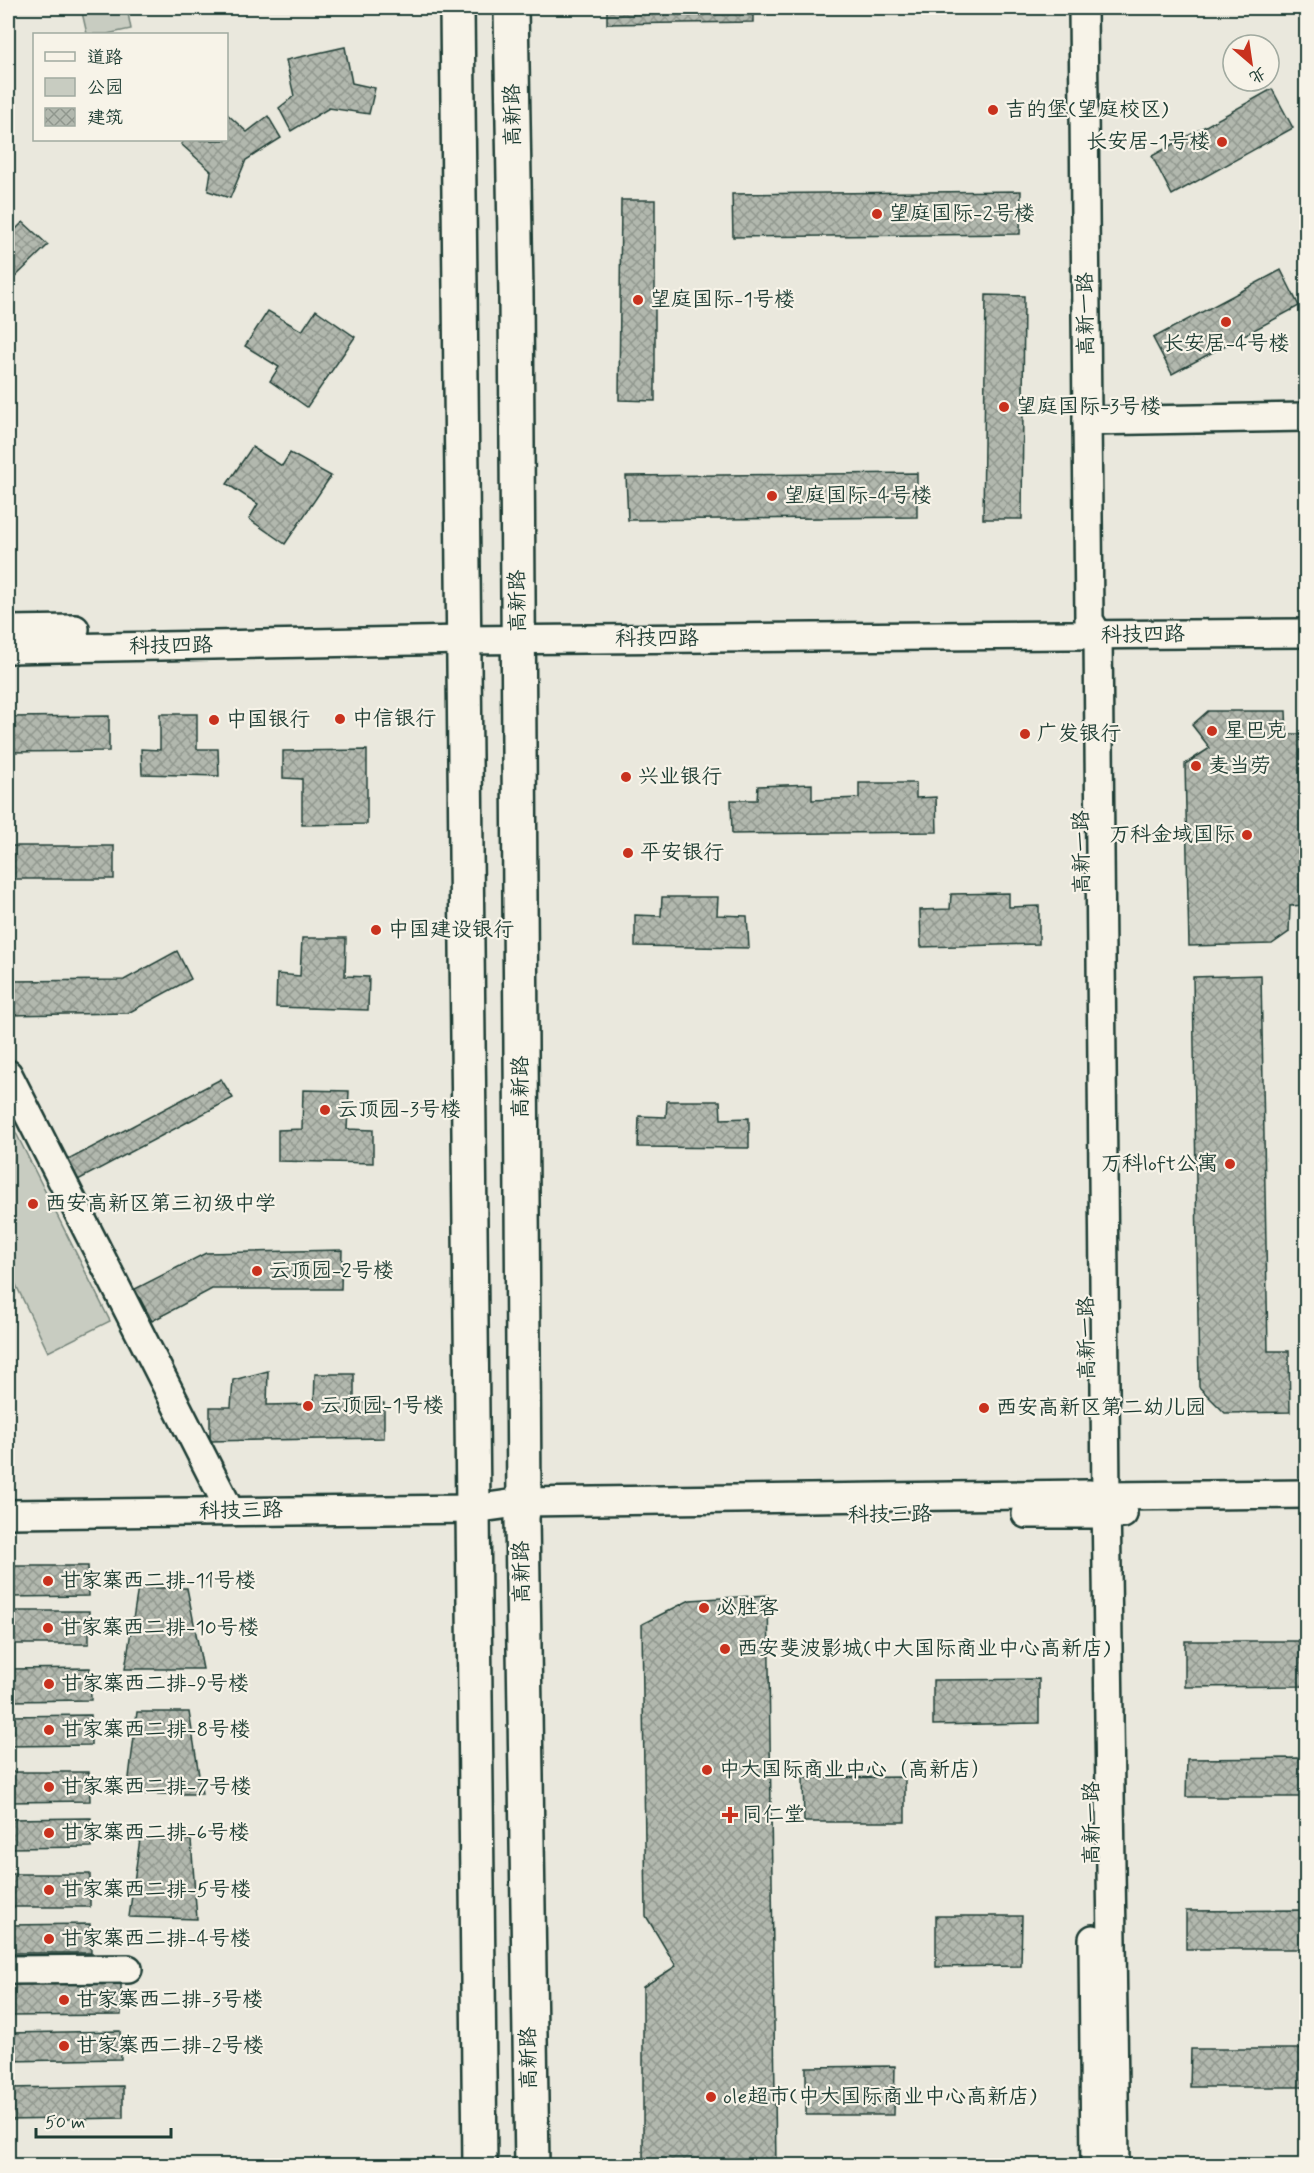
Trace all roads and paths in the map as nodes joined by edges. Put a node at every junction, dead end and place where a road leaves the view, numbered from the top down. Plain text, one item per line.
1 (457, 8) edge
2 (511, 8) edge
3 (1083, 8) edge
4 (1306, 417) edge
5 (1087, 421) junction
6 (1306, 617) edge
7 (8, 630) edge
8 (1089, 630) junction
9 (518, 631) junction
10 (465, 632) junction
11 (1306, 633) edge
12 (8, 649) edge
13 (8, 1074) edge
14 (1306, 1494) edge
15 (1097, 1504) junction
16 (474, 1509) junction
17 (523, 1510) junction
18 (230, 1511) junction
19 (1306, 1511) edge
20 (8, 1514) edge
21 (128, 1969) dead end
22 (8, 1970) edge
23 (480, 2166) edge
24 (532, 2166) edge
25 (1095, 2166) edge
26 (1115, 2166) edge

1 - 10 main road
2 - 9 main road, 高新路
3 - 5 street, 高新一路
4 - 5 street
5 - 8 street, 高新一路
6 - 8 street, 科技四路
7 - 10 street, 科技四路
8 - 9 street, 科技四路
8 - 11 street, 科技四路
8 - 15 street, 高新一路
9 - 10 street, 科技四路
9 - 17 main road, 高新路
10 - 12 street, 科技四路
10 - 16 main road
13 - 18 street
14 - 15 street, 科技三路
15 - 17 street, 科技三路
15 - 19 street, 科技三路
15 - 25 street, 高新一路
15 - 26 street, 高新一路
16 - 17 street, 科技三路
16 - 18 street, 科技三路
16 - 23 main road
17 - 24 main road, 高新路
18 - 20 street, 科技三路
21 - 22 street

